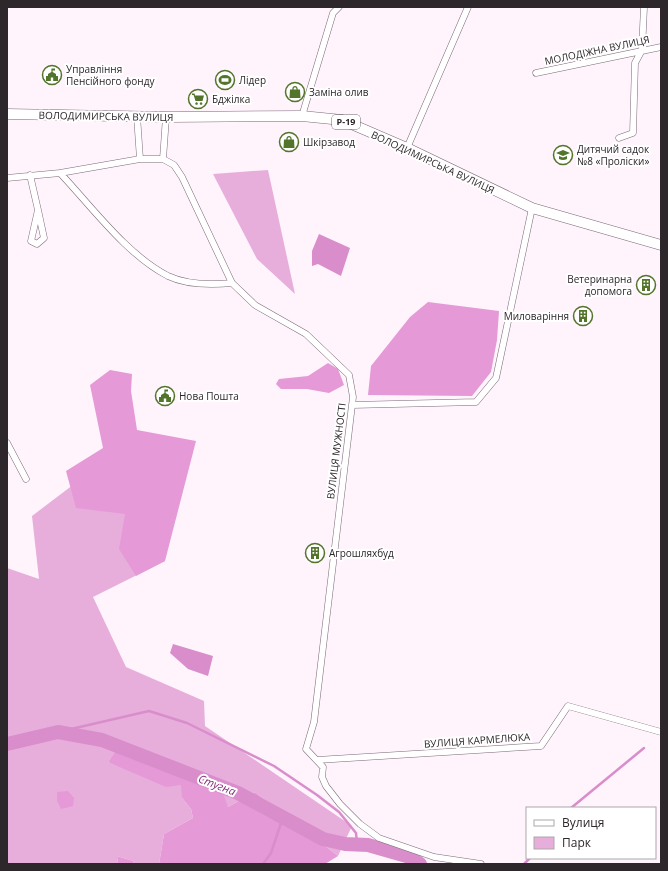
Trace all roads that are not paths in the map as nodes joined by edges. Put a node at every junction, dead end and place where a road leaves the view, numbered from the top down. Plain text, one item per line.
1 (339, 7) edge
2 (468, 7) edge
3 (644, 7) edge
4 (661, 47) edge
5 (642, 50) junction
6 (536, 73) dead end
7 (7, 114) edge
8 (137, 116) junction
9 (302, 116) junction
10 (166, 117) junction
11 (619, 138) dead end
12 (407, 148) junction
13 (140, 159) junction
14 (163, 159) junction
15 (60, 173) junction
16 (30, 175) junction
17 (7, 178) edge
18 (532, 208) junction
19 (38, 210) junction
20 (661, 245) edge
21 (232, 283) junction
22 (352, 405) junction
23 (7, 443) edge
24 (26, 479) dead end
25 (661, 732) edge
26 (317, 760) junction
27 (481, 864) edge

1 - 9 street
2 - 12 street
3 - 5 street
4 - 5 street, МОЛОДІЖНА ВУЛИЦЯ
5 - 6 street, МОЛОДІЖНА ВУЛИЦЯ
5 - 11 street
7 - 8 main road, ВОЛОДИМИРСЬКА ВУЛИЦЯ / Р-19
8 - 10 main road, ВОЛОДИМИРСЬКА ВУЛИЦЯ / Р-19
8 - 13 street
9 - 10 main road, ВОЛОДИМИРСЬКА ВУЛИЦЯ / Р-19
9 - 12 main road, ВОЛОДИМИРСЬКА ВУЛИЦЯ / Р-19
10 - 14 street
12 - 18 main road, ВОЛОДИМИРСЬКА ВУЛИЦЯ / Р-19
13 - 14 street
13 - 15 street
14 - 21 street, ВУЛИЦЯ МУЖНОСТІ
15 - 16 street
15 - 21 street
16 - 17 street
16 - 19 street
18 - 20 main road, ВОЛОДИМИРСЬКА ВУЛИЦЯ / Р-19
18 - 22 street
19 - 19 street
21 - 22 street, ВУЛИЦЯ МУЖНОСТІ
22 - 26 street, ВУЛИЦЯ МУЖНОСТІ
23 - 24 street
25 - 26 street, ВУЛИЦЯ КАРМЕЛЮКА
26 - 27 street

